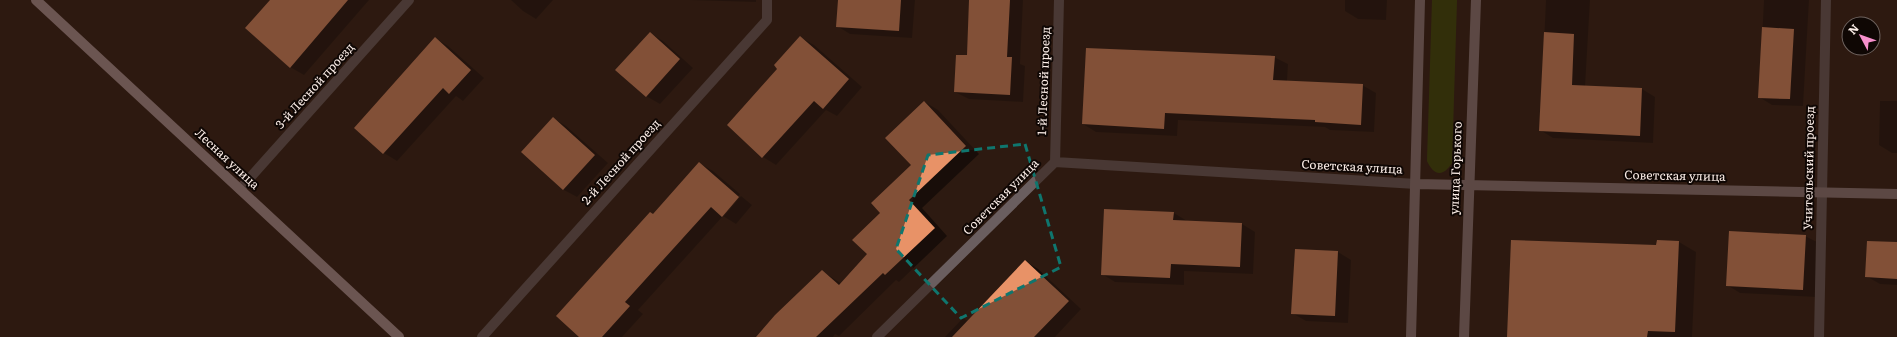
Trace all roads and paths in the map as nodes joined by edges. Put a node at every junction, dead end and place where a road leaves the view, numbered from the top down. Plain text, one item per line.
1 (37, 0) edge
2 (409, 0) edge
3 (767, 0) edge
4 (1059, 0) edge
5 (1420, 0) edge
6 (1476, 0) edge
7 (1826, 0) edge
8 (1055, 162) junction
9 (1416, 184) junction
10 (1468, 185) junction
11 (240, 189) junction
12 (1822, 192) junction
13 (1897, 194) edge
14 (399, 337) edge
15 (482, 337) edge
16 (877, 337) edge
17 (1411, 337) edge
18 (1464, 337) edge
19 (1819, 337) edge

1 - 11 main road, Лесная улица
2 - 11 street, 3-й Лесной проезд
3 - 15 street, 2-й Лесной проезд
4 - 8 street, 1-й Лесной проезд
5 - 9 main road
6 - 10 main road, улица Горького
7 - 12 street, Учительский проезд
8 - 9 street, Советская улица
8 - 16 street, Советская улица
9 - 10 main road, Советская улица
9 - 17 main road
10 - 12 main road, Советская улица
10 - 18 main road, улица Горького
11 - 14 main road, Лесная улица
12 - 13 main road, Советская улица
12 - 19 street, Учительский проезд

